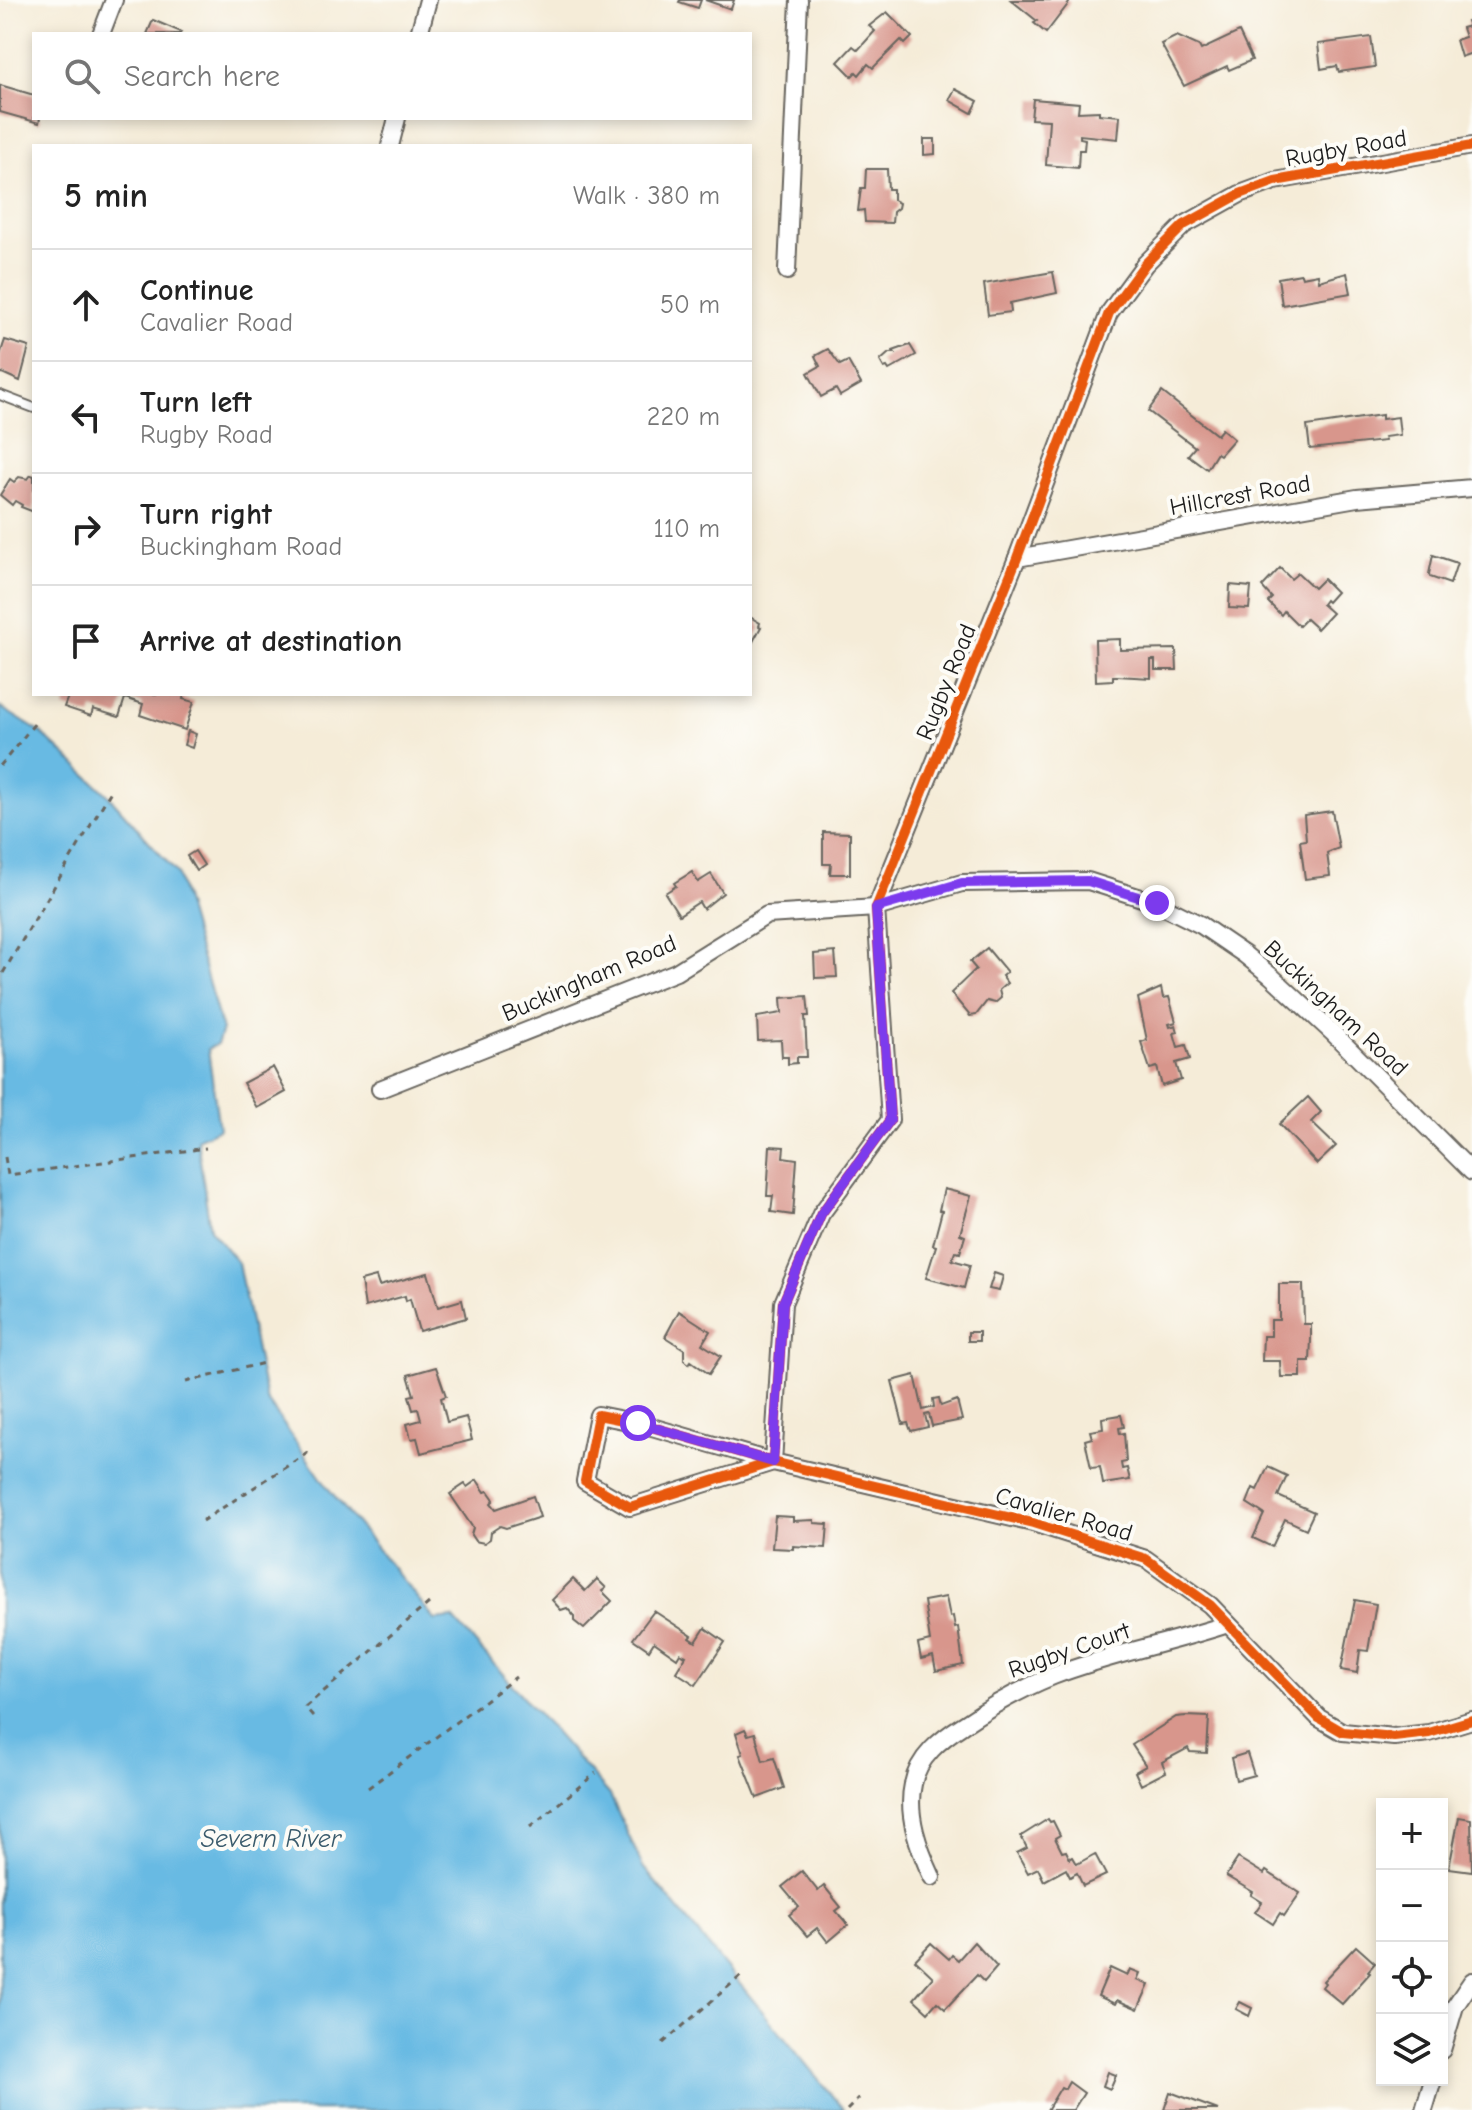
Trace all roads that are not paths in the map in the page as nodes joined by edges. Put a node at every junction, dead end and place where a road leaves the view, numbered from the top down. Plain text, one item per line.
1 (114, 0) edge
2 (428, 0) edge
3 (799, 0) edge
4 (102, 32) edge
5 (420, 32) edge
6 (396, 120) edge
7 (390, 144) edge
8 (1472, 146) edge
9 (787, 271) dead end
10 (0, 395) edge
11 (32, 407) edge
12 (1472, 488) edge
13 (1017, 558) junction
14 (876, 908) junction
15 (380, 1089) dead end
16 (1472, 1172) edge
17 (773, 1462) junction
18 (749, 1464) junction
19 (1228, 1624) junction
20 (1472, 1720) edge
21 (932, 1877) dead end
22 (1472, 1981) edge
23 (1448, 2030) edge
24 (1431, 2086) edge
25 (1424, 2110) edge

1 - 4 street
2 - 5 street
3 - 9 street
6 - 7 street
8 - 13 street, Rugby Road
10 - 11 lane
12 - 13 street, Hillcrest Road
13 - 14 street, Rugby Road
14 - 15 street, Buckingham Road
14 - 16 street, Buckingham Road
14 - 17 street, Rugby Road
17 - 18 street
17 - 19 street, Cavalier Road
18 - 18 street
19 - 20 street, Cavalier Road
19 - 21 street, Rugby Court
22 - 23 street
24 - 25 street

